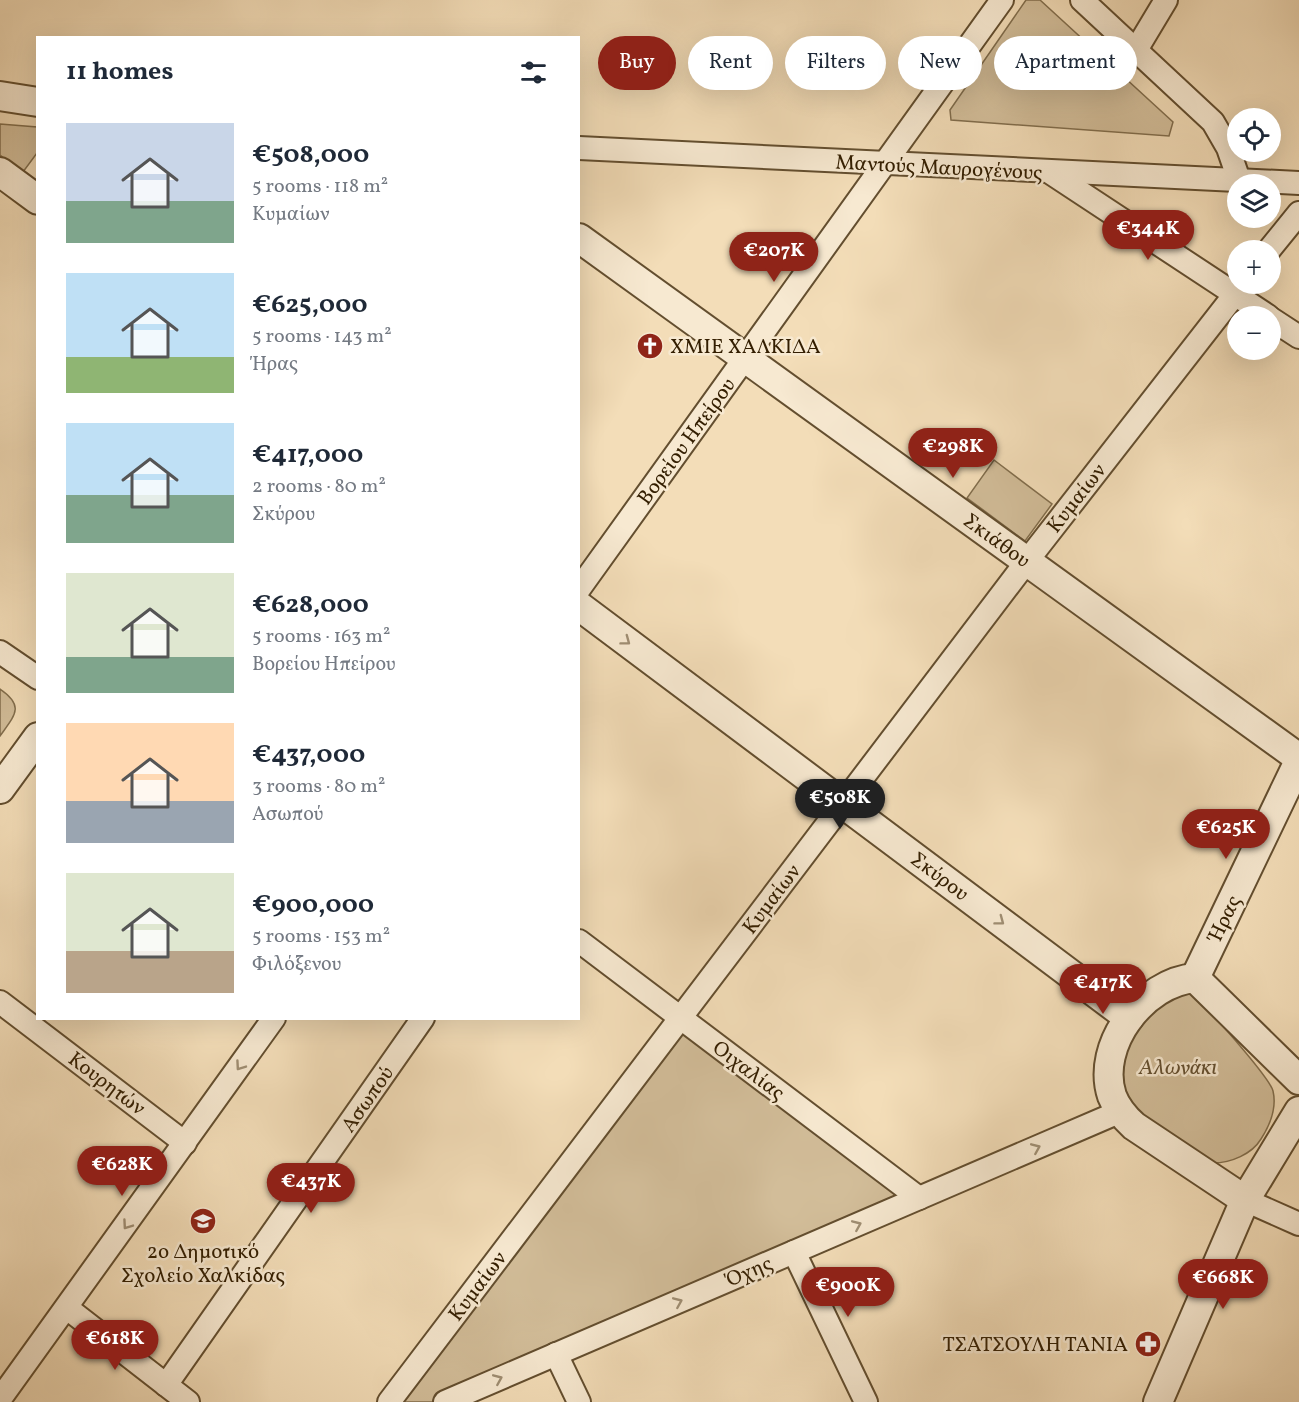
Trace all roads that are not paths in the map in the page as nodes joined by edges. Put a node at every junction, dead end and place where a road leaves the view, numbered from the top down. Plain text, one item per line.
1 (1002, 0) edge
2 (1082, 0) edge
3 (1166, 0) edge
4 (1121, 36) edge
5 (1137, 48) edge
6 (1137, 51) edge
7 (0, 96) edge
8 (36, 102) edge
9 (580, 148) edge
10 (884, 164) junction
11 (0, 172) edge
12 (1050, 172) junction
13 (1237, 174) edge
14 (1227, 179) edge
15 (1281, 182) edge
16 (1299, 183) edge
17 (36, 199) edge
18 (1299, 213) edge
19 (580, 239) edge
20 (1277, 240) edge
21 (1227, 282) edge
22 (1235, 294) edge
23 (1244, 294) edge
24 (1257, 306) edge
25 (1281, 325) edge
26 (1299, 337) edge
27 (745, 357) junction
28 (1027, 561) junction
29 (580, 588) edge
30 (580, 607) edge
31 (0, 652) edge
32 (36, 677) edge
33 (36, 740) edge
34 (1299, 759) edge
35 (0, 789) edge
36 (843, 804) junction
37 (580, 942) edge
38 (1195, 978) junction
39 (0, 1002) edge
40 (681, 1018) junction
41 (1129, 1018) junction
42 (273, 1020) edge
43 (422, 1020) edge
44 (1299, 1080) edge
45 (1299, 1111) edge
46 (1119, 1112) junction
47 (185, 1143) junction
48 (919, 1198) junction
49 (1245, 1200) junction
50 (1299, 1224) edge
51 (794, 1252) junction
52 (67, 1308) junction
53 (556, 1354) junction
54 (166, 1386) junction
55 (0, 1399) edge
56 (188, 1402) edge
57 (389, 1402) edge
58 (445, 1402) edge
59 (579, 1402) edge
60 (866, 1402) edge
61 (1158, 1402) edge

1 - 10 street, Βορείου Ηπείρου
2 - 4 street
3 - 5 street
6 - 13 street
7 - 8 street
9 - 10 street, Μαντούς Μαυρογένους
10 - 12 street, Μαντούς Μαυρογένους
10 - 27 street, Βορείου Ηπείρου
11 - 17 street
12 - 14 street, Μαντούς Μαυρογένους
12 - 21 street
15 - 16 street, Μαντούς Μαυρογένους
18 - 20 street
19 - 27 street, Σκιάθου
22 - 28 street, Κυμαίων
23 - 24 street
25 - 26 street
27 - 28 street, Σκιάθου
27 - 29 street, Βορείου Ηπείρου
28 - 34 street, Σκιάθου
28 - 36 street, Κυμαίων
30 -> 36 street, Σκύρου
31 - 32 street
33 - 35 street
34 - 38 street, Ήρας
36 - 40 street, Κυμαίων
36 -> 41 street, Σκύρου
37 - 40 street, Οιχαλίας
38 - 41 street
38 - 44 street
39 - 47 street, Κουρητών
40 - 48 street, Οιχαλίας
40 - 57 street, Κυμαίων
41 - 46 street
42 -> 47 street
43 - 54 street, Ασωπού
45 - 49 street
48 -> 46 street, Όχης
46 - 49 street
47 -> 52 street
51 -> 48 street, Όχης
49 - 50 street
49 - 61 street
53 -> 51 street, Όχης
51 - 60 street
52 - 54 street
52 - 55 street
58 -> 53 street, Όχης
53 - 59 street
54 - 56 street

